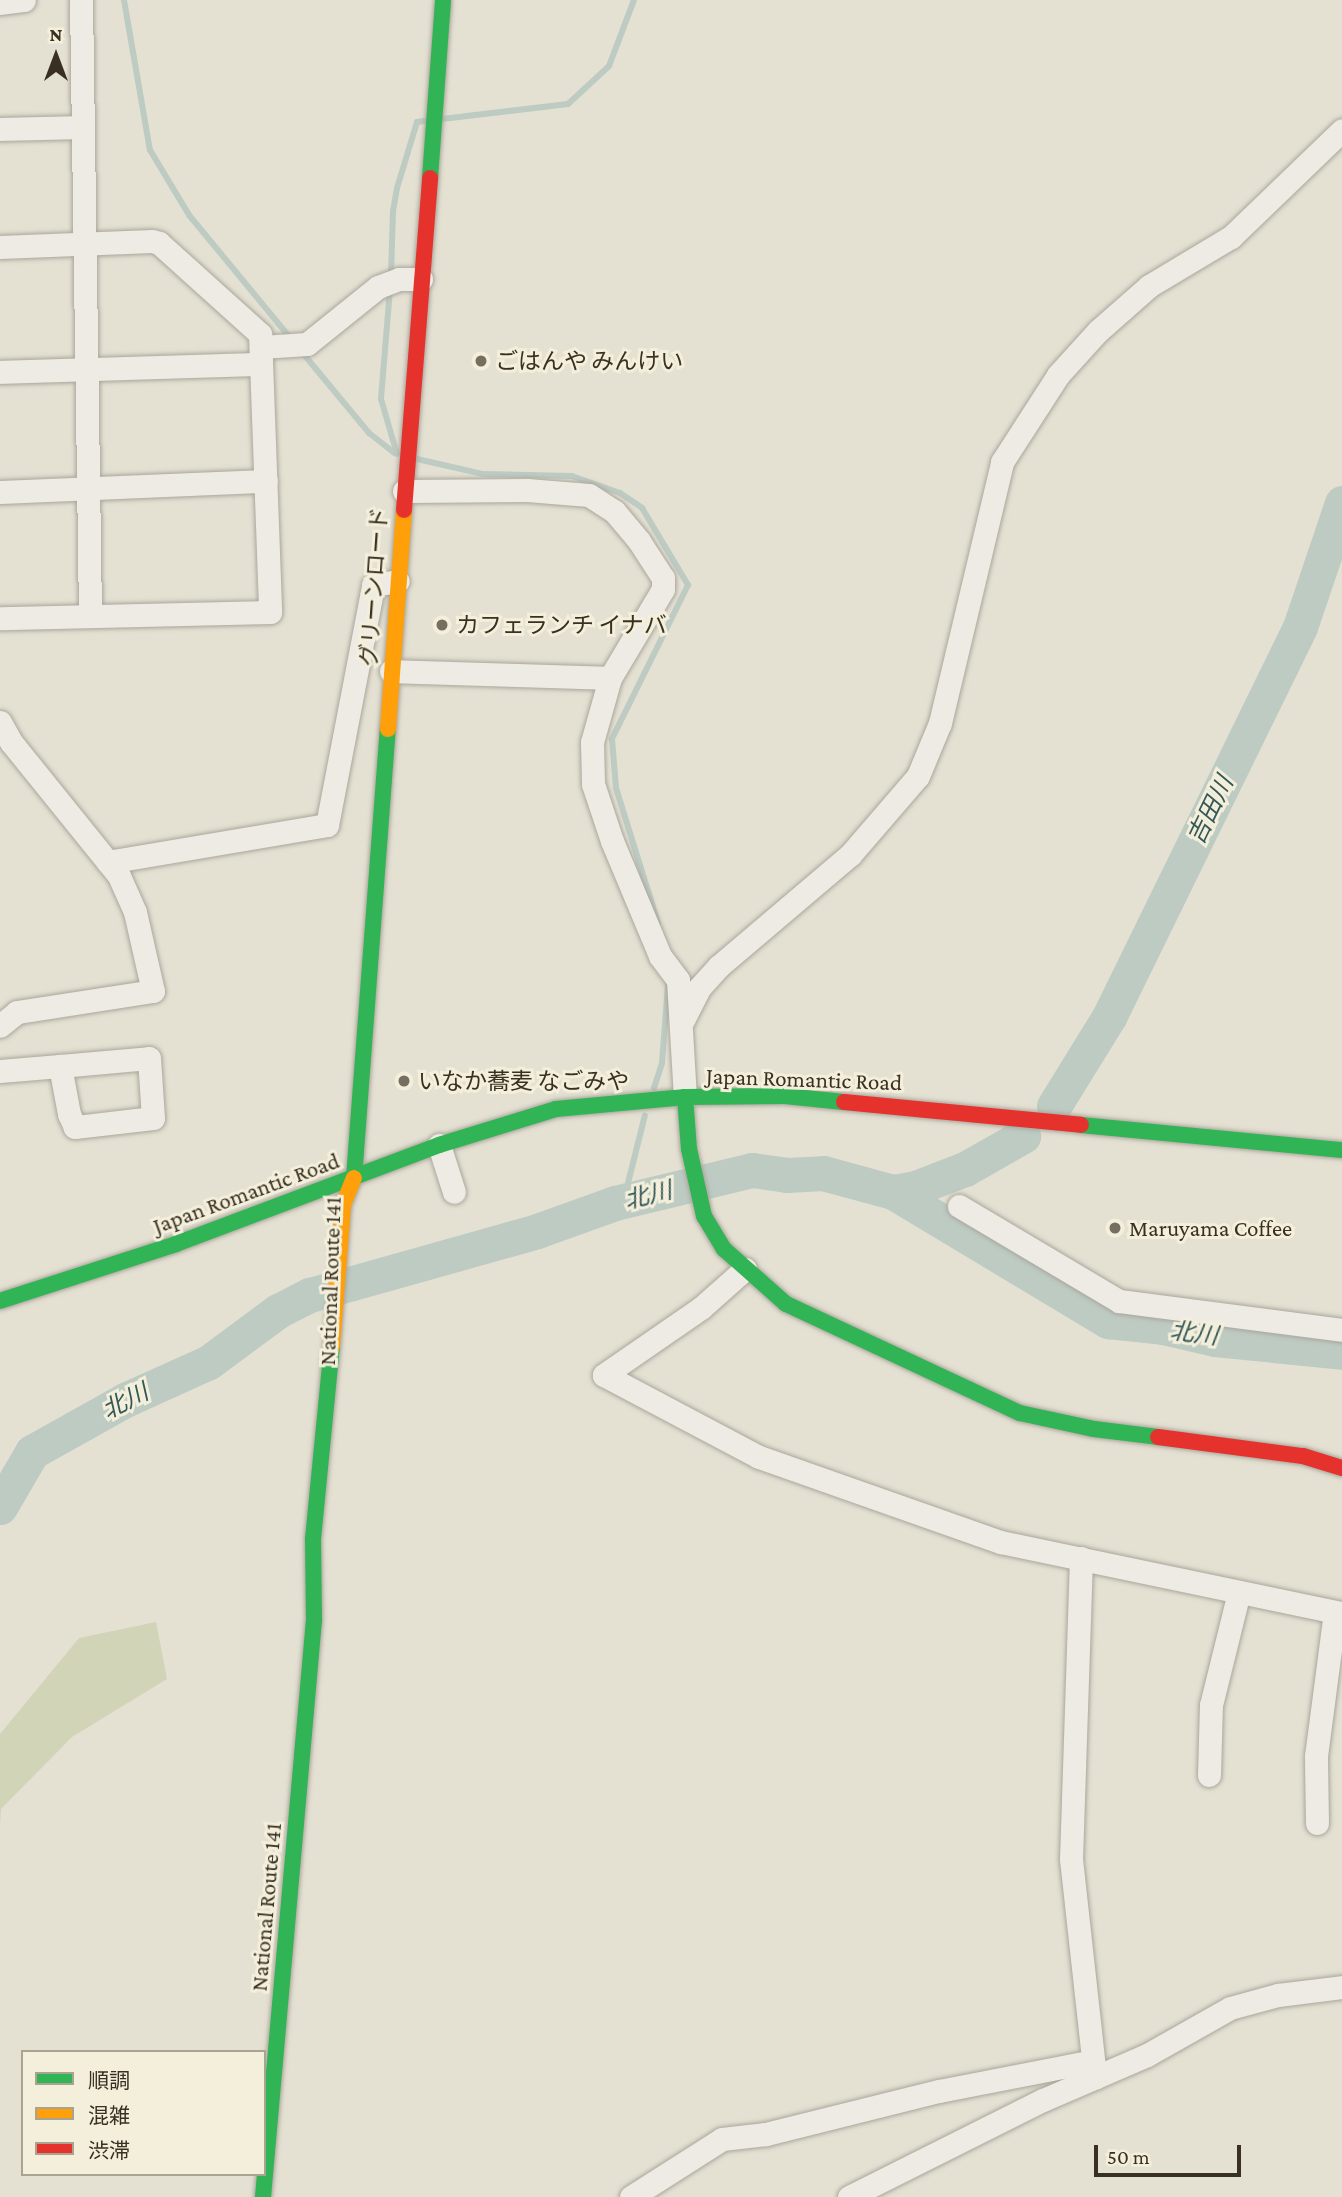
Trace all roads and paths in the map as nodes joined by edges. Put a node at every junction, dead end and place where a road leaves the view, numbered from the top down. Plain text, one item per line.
1 (24, 0) edge
2 (81, 0) edge
3 (443, 0) edge
4 (0, 3) edge
5 (83, 127) junction
6 (0, 129) edge
7 (1342, 130) edge
8 (84, 243) junction
9 (0, 247) edge
10 (421, 279) junction
11 (261, 355) junction
12 (86, 370) junction
13 (0, 372) edge
14 (267, 481) junction
15 (88, 488) junction
16 (404, 491) junction
17 (0, 492) edge
18 (398, 581) junction
19 (90, 616) junction
20 (0, 618) edge
21 (391, 671) junction
22 (610, 678) junction
23 (0, 722) edge
24 (108, 862) junction
25 (682, 1022) junction
26 (0, 1026) edge
27 (60, 1066) junction
28 (0, 1071) edge
29 (685, 1097) junction
30 (439, 1145) junction
31 (1342, 1150) edge
32 (354, 1178) junction
33 (454, 1192) dead end
34 (960, 1206) dead end
35 (360, 1208) dead end
36 (745, 1269) junction
37 (0, 1301) edge
38 (1342, 1330) edge
39 (1342, 1468) edge
40 (331, 1558) dead end
41 (1081, 1558) junction
42 (1239, 1592) junction
43 (1339, 1613) edge
44 (314, 1620) junction
45 (1209, 1774) dead end
46 (1317, 1823) dead end
47 (1342, 1987) edge
48 (1094, 2069) junction
49 (266, 2153) edge
50 (264, 2176) edge
51 (262, 2197) edge
52 (631, 2197) edge
53 (849, 2197) edge

1 - 4 street
2 - 5 street
3 - 10 main road, グリーンロード
5 - 6 street
5 - 8 street
7 - 25 street
8 - 9 street
8 - 11 street
8 - 12 street
10 - 11 street
10 - 16 main road, グリーンロード
11 - 12 street
11 - 14 street
12 - 13 street
12 - 15 street
14 - 15 street
14 - 19 street
15 - 17 street
15 - 19 street
16 - 18 main road, グリーンロード
16 - 22 street
18 - 21 main road, グリーンロード
18 - 24 street
19 - 20 street
21 - 22 street
21 - 32 main road, グリーンロード
22 - 25 street
23 - 24 street
24 - 26 street
25 - 29 street
27 - 27 street
27 - 28 street
29 - 30 main road, Japan Romantic Road
29 - 31 main road, Japan Romantic Road
29 - 36 main road
30 - 32 main road, Japan Romantic Road
30 - 33 street
32 - 35 main road, National Route 141
32 - 37 main road, Japan Romantic Road
32 - 44 main road, National Route 141
34 - 38 street
36 - 39 main road
36 - 41 street
40 - 44 main road, National Route 141
41 - 42 street
41 - 48 street
42 - 43 street
42 - 45 street
43 - 46 street
44 - 49 main road, National Route 141
47 - 48 street
48 - 52 street
48 - 53 street
50 - 51 main road, National Route 141

